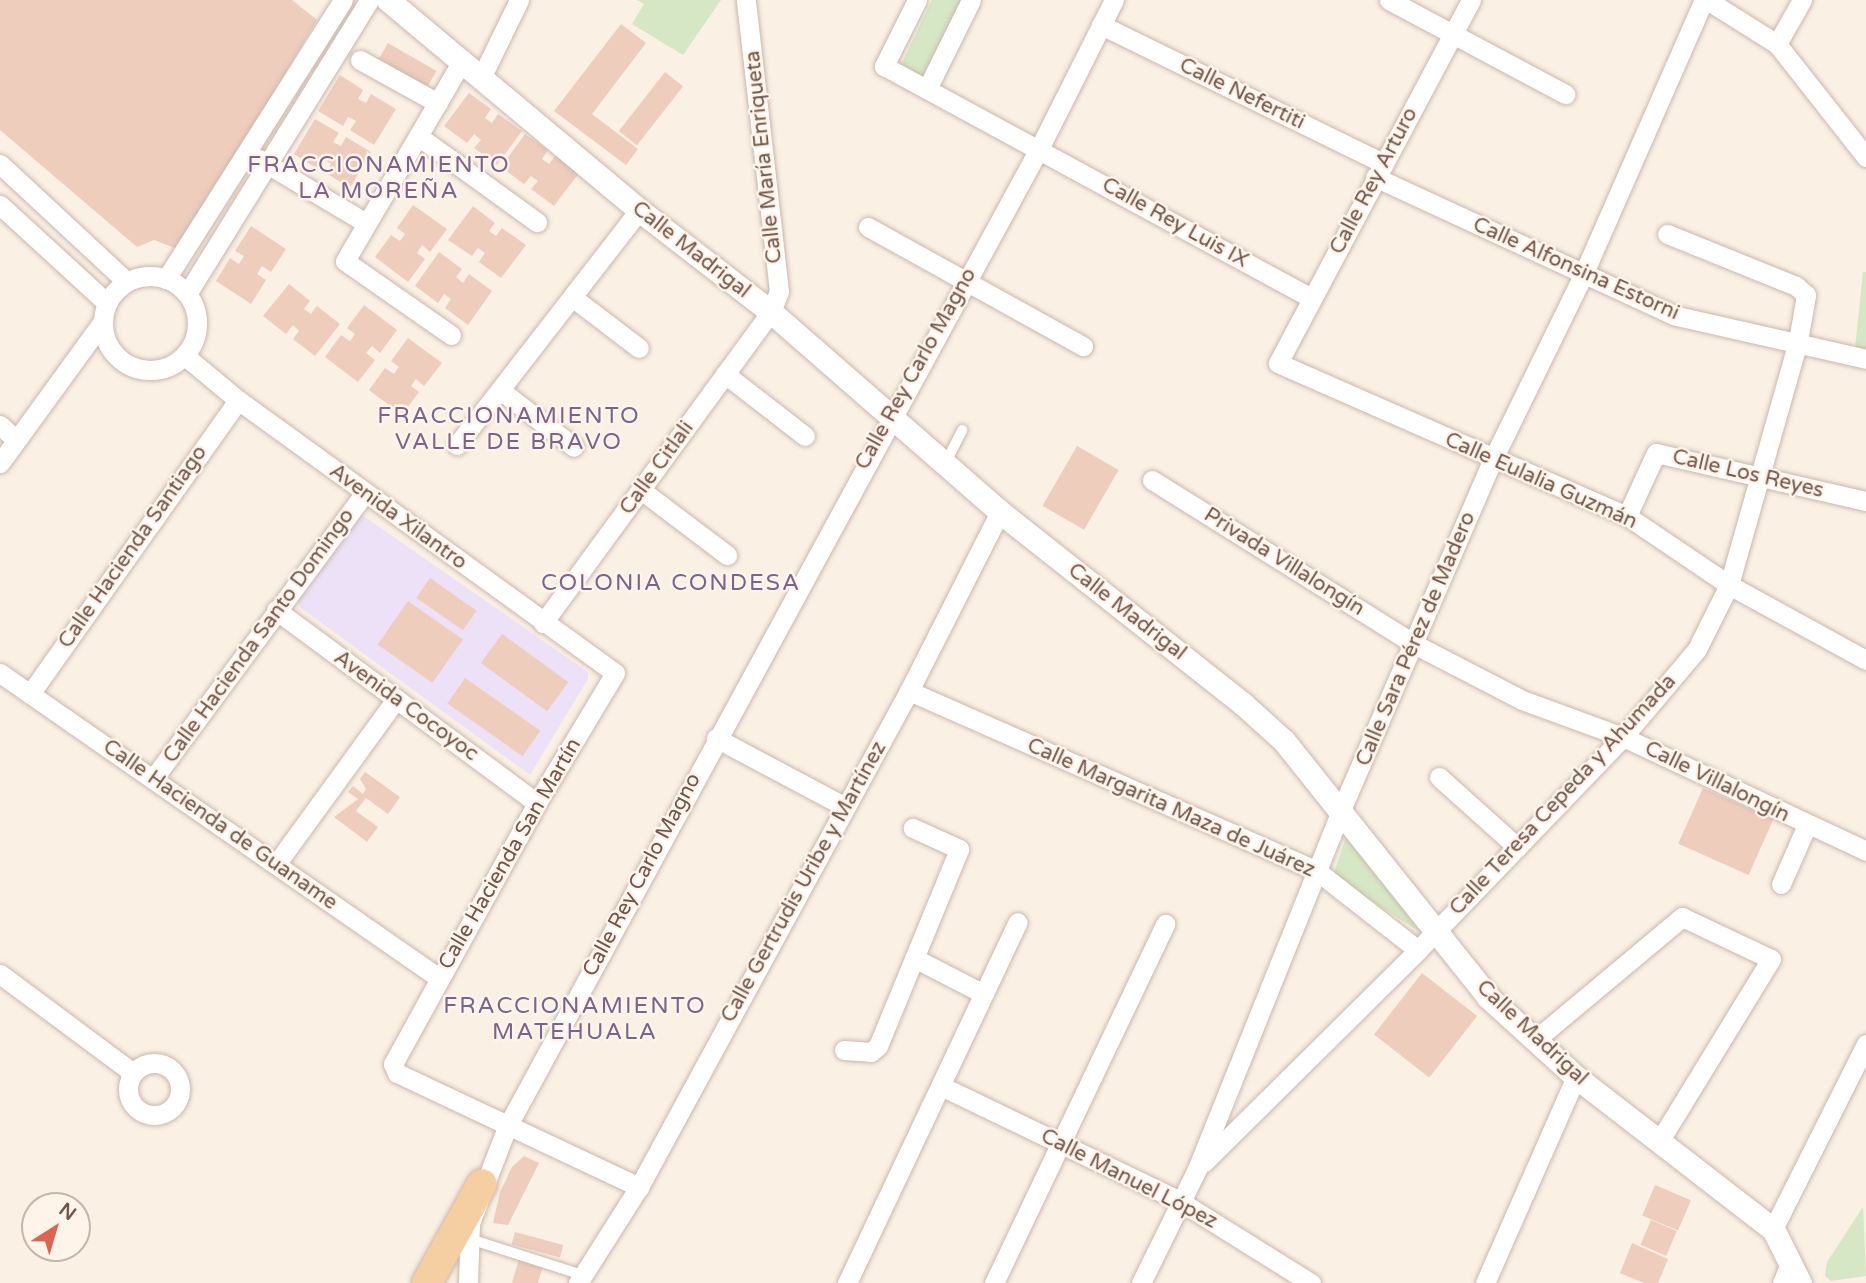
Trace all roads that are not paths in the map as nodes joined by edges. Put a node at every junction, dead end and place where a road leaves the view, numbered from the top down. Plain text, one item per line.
1 (342, 0) edge
2 (369, 0) edge
3 (388, 0) edge
4 (519, 0) edge
5 (746, 0) edge
6 (917, 0) edge
7 (971, 0) edge
8 (1114, 0) edge
9 (1389, 0) edge
10 (1471, 0) edge
11 (1705, 0) edge
12 (1802, 0) edge
13 (1101, 25) junction
14 (1454, 35) junction
15 (1777, 44) junction
16 (360, 60) dead end
17 (461, 61) junction
18 (481, 78) junction
19 (928, 89) junction
20 (1565, 94) dead end
21 (438, 103) junction
22 (418, 136) junction
23 (1039, 149) junction
24 (249, 153) junction
25 (1866, 157) edge
26 (0, 164) edge
27 (268, 164) junction
28 (1379, 170) junction
29 (0, 205) edge
30 (639, 210) junction
31 (537, 222) dead end
32 (366, 223) junction
33 (868, 227) dead end
34 (1667, 234) dead end
35 (1583, 275) junction
36 (166, 279) junction
37 (964, 281) junction
38 (127, 282) junction
39 (187, 293) junction
40 (572, 297) junction
41 (1312, 298) junction
42 (105, 312) junction
43 (771, 312) junction
44 (452, 335) dead end
45 (1798, 341) junction
46 (1083, 346) dead end
47 (639, 348) dead end
48 (185, 356) junction
49 (1866, 359) edge
50 (1278, 363) joint
51 (725, 374) junction
52 (500, 390) junction
53 (238, 400) junction
54 (891, 414) junction
55 (0, 425) edge
56 (962, 430) dead end
57 (805, 436) dead end
58 (16, 440) junction
59 (457, 445) dead end
60 (574, 447) dead end
61 (1493, 459) junction
62 (946, 462) junction
63 (0, 463) edge
64 (1758, 474) junction
65 (1152, 480) dead end
66 (641, 490) junction
67 (365, 493) junction
68 (1866, 501) edge
69 (1000, 512) junction
70 (1627, 516) junction
71 (727, 555) dead end
72 (1729, 585) junction
73 (276, 610) junction
74 (543, 623) junction
75 (1416, 645) junction
76 (1866, 660) edge
77 (0, 673) edge
78 (615, 673) joint
79 (909, 691) junction
80 (30, 694) junction
81 (396, 699) junction
82 (1623, 737) junction
83 (716, 738) junction
84 (1439, 777) dead end
85 (153, 779) junction
86 (537, 803) junction
87 (844, 806) junction
88 (1341, 810) junction
89 (1807, 825) junction
90 (914, 828) dead end
91 (1517, 847) junction
92 (1866, 851) edge
93 (277, 863) junction
94 (1317, 872) junction
95 (1781, 884) dead end
96 (1018, 922) dead end
97 (1164, 924) dead end
98 (1436, 931) junction
99 (1418, 950) junction
100 (915, 959) junction
101 (0, 974) edge
102 (439, 978) junction
103 (984, 994) junction
104 (1535, 1040) junction
105 (1866, 1044) edge
106 (844, 1050) dead end
107 (132, 1072) dead end
108 (1576, 1077) junction
109 (941, 1086) junction
110 (507, 1126) junction
111 (1059, 1142) junction
112 (1659, 1142) junction
113 (1197, 1169) junction
114 (482, 1184) junction
115 (639, 1187) junction
116 (1178, 1200) junction
117 (1773, 1228) junction
118 (470, 1239) junction
119 (1796, 1272) edge
120 (580, 1279) edge
121 (1308, 1282) edge
122 (427, 1283) edge
123 (468, 1283) edge
124 (847, 1283) edge
125 (995, 1283) edge
126 (1141, 1283) edge
127 (1485, 1283) edge
128 (1782, 1283) edge

1 - 24 street
2 - 27 street
3 - 17 street, Calle Madrigal
4 - 18 street
5 - 43 street, Calle María Enriqueta
6 - 19 street, Calle Rey Luis IX
7 - 19 street
8 - 13 street, Calle Rey Carlo Magno
9 - 14 street
10 - 14 street, Calle Rey Arturo
11 - 15 street
11 - 35 street, Calle Sara Pérez de Madero
12 - 15 street
13 - 23 street, Calle Rey Carlo Magno
13 - 28 street, Calle Nefertiti
14 - 20 street
14 - 28 street, Calle Rey Arturo
15 - 25 street
16 - 21 street
17 - 18 street, Calle Madrigal
17 - 21 street
18 - 30 street, Calle Madrigal
19 - 23 street, Calle Rey Luis IX
21 - 22 street
22 - 31 street
22 - 32 street
23 - 37 street, Calle Rey Carlo Magno
23 - 41 street, Calle Rey Luis IX
24 - 27 street
24 - 36 street
26 - 38 street
27 - 32 street
27 - 39 street
28 - 35 street, Calle Alfonsina Estorni
28 - 41 street, Calle Rey Arturo
29 - 42 street
30 - 40 street
30 - 43 street, Calle Madrigal
32 - 44 street
33 - 37 street
34 - 45 street, Calle Teresa Cepeda y Ahumada
35 - 45 street, Calle Alfonsina Estorni
35 - 61 street, Calle Sara Pérez de Madero
36 - 38 street
36 - 39 street
37 - 46 street
37 - 54 street, Calle Rey Carlo Magno
38 - 42 street
39 - 48 street
40 - 47 street
40 - 52 street
41 - 50 street, Calle Rey Arturo
42 - 48 street
42 - 58 street
43 - 51 street, Calle Citlali
43 - 54 street, Calle Madrigal
45 - 49 street, Calle Alfonsina Estorni
45 - 64 street, Calle Teresa Cepeda y Ahumada
48 - 53 street, Avenida Xilantro
50 - 61 street, Calle Eulalia Guzmán
51 - 57 street
51 - 66 street, Calle Citlali
52 - 59 street
52 - 60 street
53 - 67 street, Avenida Xilantro
53 - 80 street, Calle Hacienda Santiago
54 - 62 street, Calle Madrigal
54 - 83 street, Calle Rey Carlo Magno
55 - 58 street
56 - 62 lane
58 - 63 street
61 - 70 street, Calle Eulalia Guzmán
61 - 75 street, Calle Sara Pérez de Madero
62 - 69 street, Calle Madrigal
64 - 68 street, Calle Los Reyes
64 - 70 street, Calle Los Reyes
64 - 72 street, Calle Teresa Cepeda y Ahumada
65 - 75 street, Privada Villalongín
66 - 71 street
66 - 74 street, Calle Citlali
67 - 73 street, Calle Hacienda Santo Domingo
67 - 74 street, Avenida Xilantro
69 - 79 street, Calle Gertrudis Uribe y Martínez
69 - 88 street, Calle Madrigal
70 - 72 street, Calle Eulalia Guzmán
72 - 76 street, Calle Eulalia Guzmán
72 - 82 street, Calle Teresa Cepeda y Ahumada
73 - 81 street, Avenida Cocoyoc
73 - 85 street, Calle Hacienda Santo Domingo
74 - 78 street, Avenida Xilantro
75 - 82 street, Calle Villalongín
75 - 88 street, Calle Sara Pérez de Madero
77 - 80 street, Calle Hacienda de Guaname
78 - 86 street, Calle Hacienda San Martín
79 - 87 street, Calle Gertrudis Uribe y Martínez
79 - 94 street, Calle Margarita Maza de Juárez
80 - 85 street, Calle Hacienda de Guaname
81 - 86 street, Avenida Cocoyoc
81 - 93 street
82 - 89 street, Calle Villalongín
82 - 91 street, Calle Teresa Cepeda y Ahumada
83 - 87 street
83 - 110 street, Calle Rey Carlo Magno
84 - 91 street
85 - 93 street, Calle Hacienda de Guaname
86 - 102 street, Calle Hacienda San Martín
87 - 115 street, Calle Gertrudis Uribe y Martínez
88 - 94 street, Calle Sara Pérez de Madero
88 - 98 street, Calle Madrigal
89 - 92 street, Calle Villalongín
89 - 95 street
90 - 100 street
91 - 98 street, Calle Teresa Cepeda y Ahumada
93 - 102 street, Calle Hacienda de Guaname
94 - 99 street, Calle Margarita Maza de Juárez
94 - 113 street, Calle Sara Pérez de Madero
96 - 103 street
97 - 111 street
98 - 99 street, Calle Teresa Cepeda y Ahumada
98 - 104 street, Calle Madrigal
99 - 113 street, Calle Teresa Cepeda y Ahumada
100 - 103 street
100 - 106 street
101 - 107 street
102 - 110 street, Calle Hacienda San Martín
103 - 109 street
104 - 108 street, Calle Madrigal
104 - 112 street
105 - 117 street
108 - 112 street, Calle Madrigal
108 - 127 street
109 - 111 street, Calle Manuel López
109 - 124 street
110 - 114 street, Calle Rey Carlo Magno
110 - 115 street
111 - 116 street, Calle Manuel López
111 - 125 street
112 - 117 street, Calle Madrigal
113 - 116 street, Calle Sara Pérez de Madero
114 - 118 street, Calle Rey Carlo Magno
114 - 122 main road
115 - 120 street, Calle Gertrudis Uribe y Martínez
116 - 121 street, Calle Manuel López
116 - 126 street, Calle Sara Pérez de Madero
117 - 119 street, Calle Madrigal
118 - 120 lane
118 - 123 street, Calle Rey Carlo Magno
119 - 128 street

